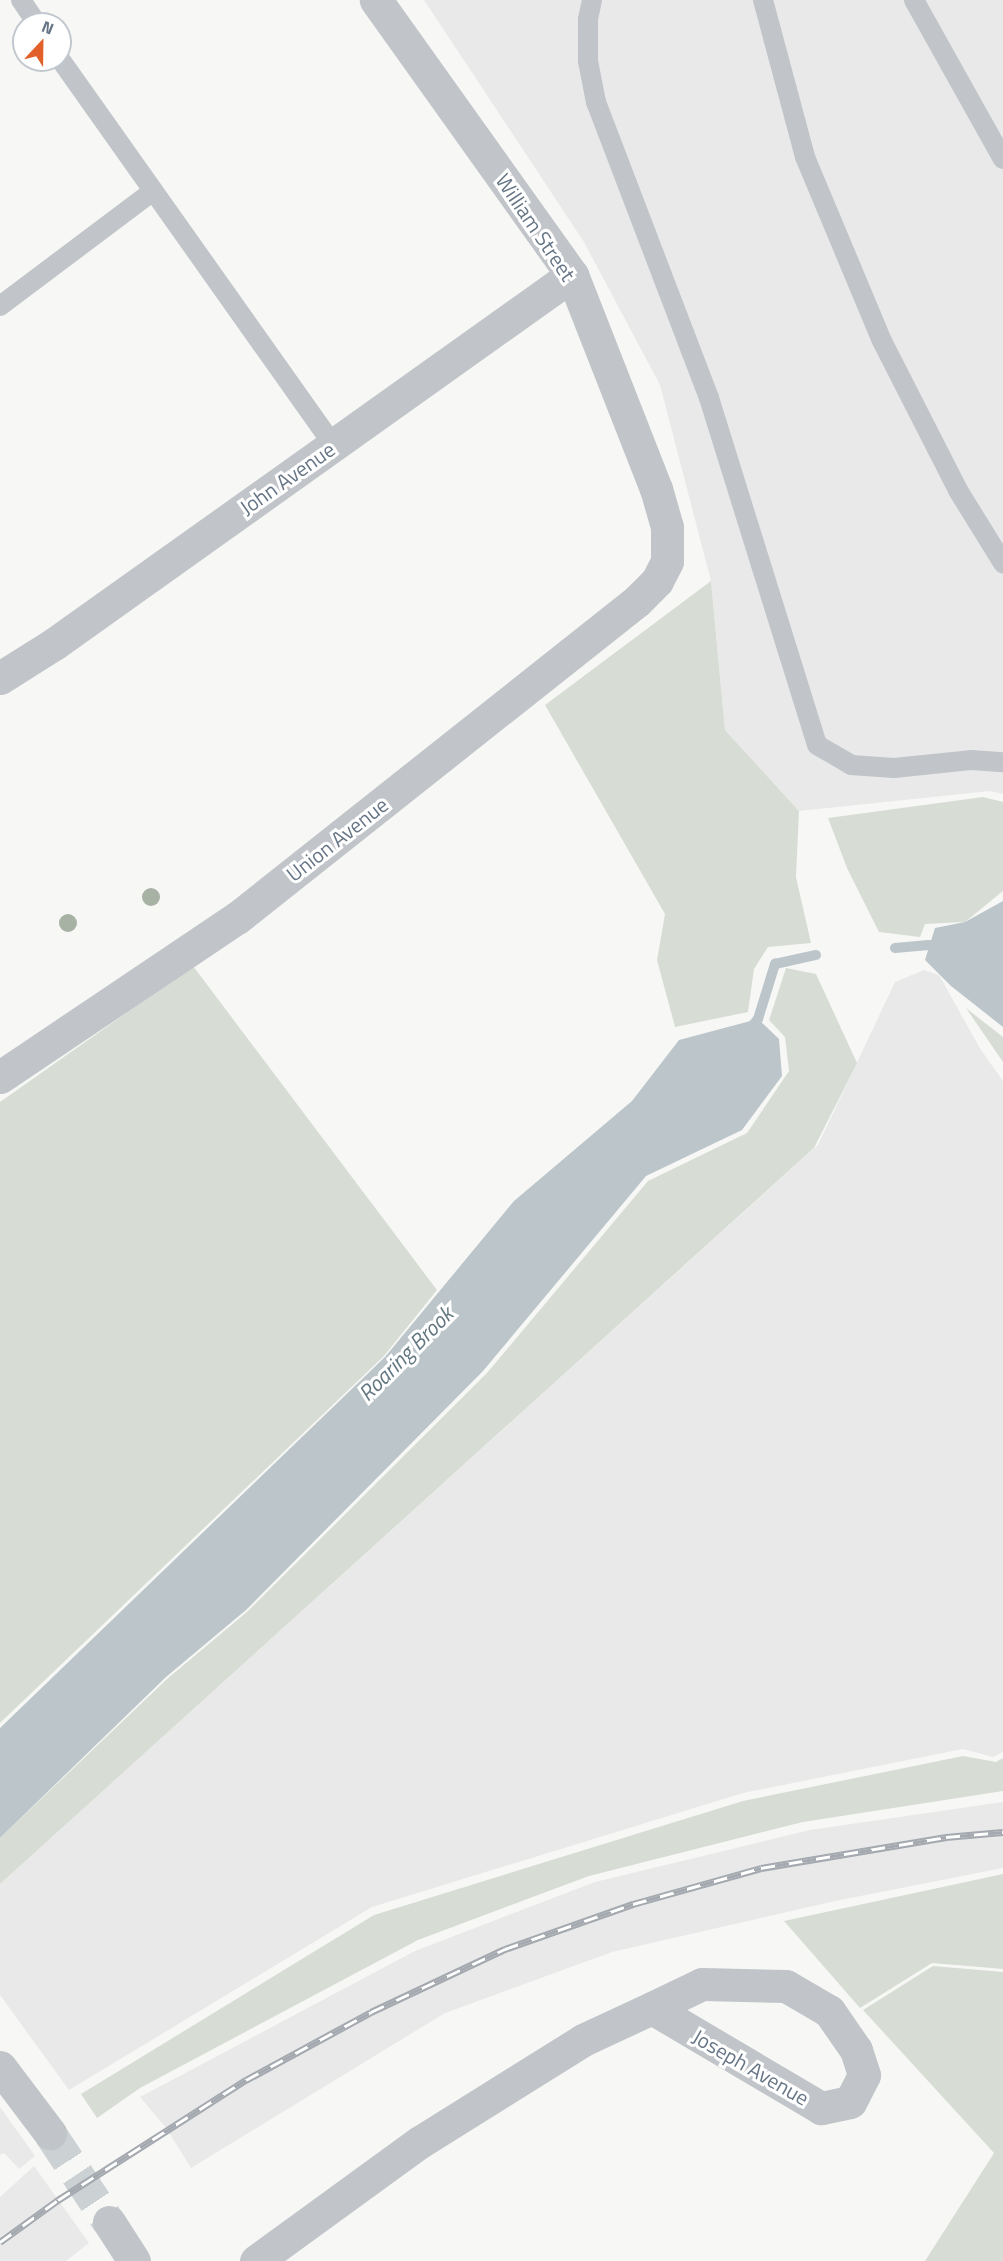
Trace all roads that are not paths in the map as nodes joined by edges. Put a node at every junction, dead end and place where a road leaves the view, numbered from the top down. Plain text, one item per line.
1 (376, 0) edge
2 (592, 0) edge
3 (763, 0) edge
4 (914, 0) edge
5 (69, 72) edge
6 (1003, 159) edge
7 (153, 191) junction
8 (572, 275) junction
9 (0, 306) edge
10 (333, 445) junction
11 (1003, 563) edge
12 (657, 581) joint
13 (0, 678) edge
14 (1003, 762) edge
15 (0, 1077) edge
16 (652, 2008) junction
17 (0, 2067) edge
18 (50, 2133) tunnel mouth
19 (109, 2222) tunnel mouth
20 (134, 2261) edge
21 (256, 2261) edge

1 - 8 street, William Street
2 - 14 lane
3 - 11 lane
4 - 6 lane
5 - 7 lane
7 - 9 lane
7 - 10 lane
8 - 10 street, John Avenue
8 - 12 street, William Street
10 - 13 street, John Avenue
12 - 15 street, Union Avenue
16 - 16 street, Joseph Avenue
16 - 21 street, Joseph Avenue
17 - 18 street
19 - 20 street

